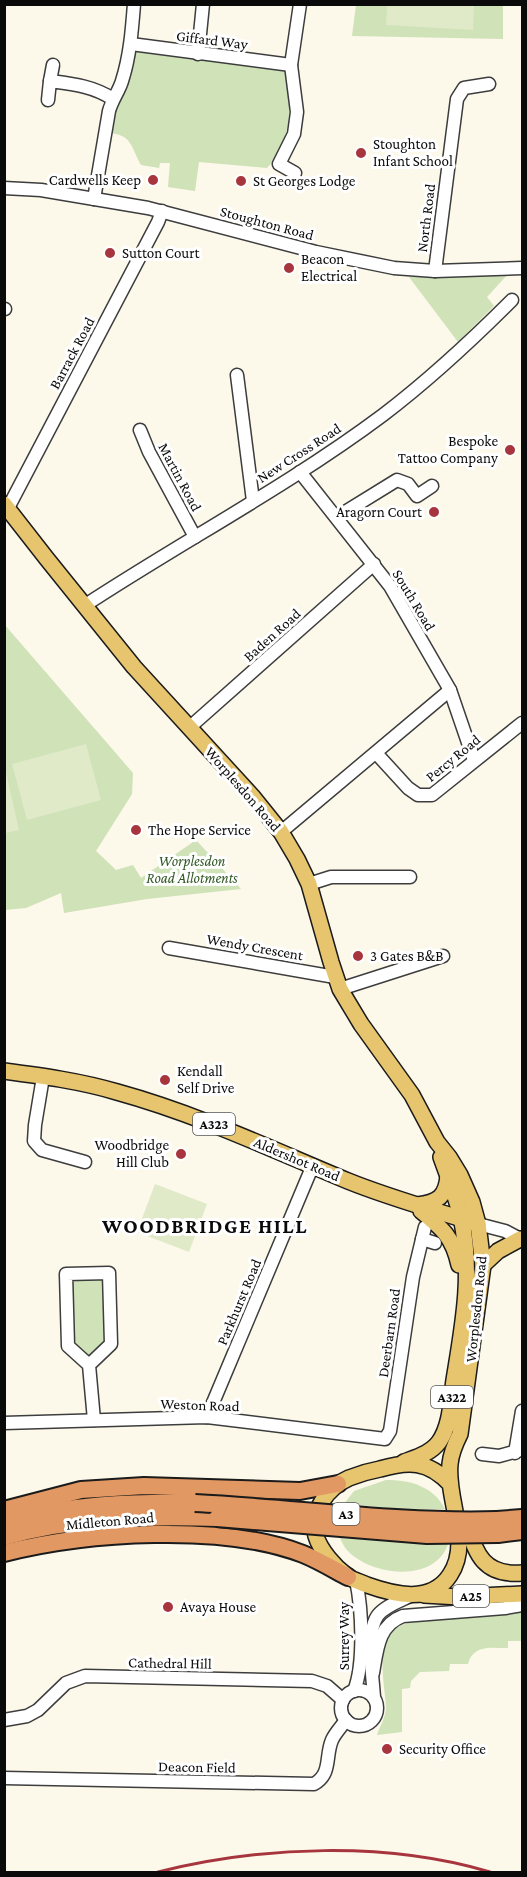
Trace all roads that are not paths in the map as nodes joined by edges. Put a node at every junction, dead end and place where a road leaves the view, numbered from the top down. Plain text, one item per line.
1 (134, 4) edge
2 (203, 4) edge
3 (300, 4) edge
4 (131, 44) junction
5 (198, 54) junction
6 (53, 65) dead end
7 (291, 65) junction
8 (50, 81) junction
9 (489, 84) dead end
10 (113, 99) junction
11 (48, 100) dead end
12 (295, 172) dead end
13 (4, 188) edge
14 (94, 199) junction
15 (162, 211) junction
16 (522, 268) edge
17 (435, 271) junction
18 (512, 300) dead end
19 (237, 375) dead end
20 (140, 430) dead end
21 (300, 472) junction
22 (432, 486) dead end
23 (253, 501) junction
24 (6, 506) edge
25 (337, 518) junction
26 (195, 537) junction
27 (374, 564) junction
28 (84, 606) junction
29 (450, 690) junction
30 (522, 723) edge
31 (190, 728) junction
32 (376, 753) junction
33 (474, 760) junction
34 (281, 832) junction
35 (410, 877) dead end
36 (309, 884) junction
37 (169, 948) dead end
38 (443, 956) dead end
39 (338, 983) junction
40 (4, 1071) edge
41 (43, 1077) junction
42 (437, 1142) junction
43 (86, 1162) dead end
44 (313, 1166) junction
45 (448, 1176) junction
46 (415, 1206) junction
47 (461, 1219) junction
48 (478, 1224) junction
49 (521, 1239) edge
50 (435, 1243) dead end
51 (483, 1264) junction
52 (465, 1307) junction
53 (89, 1365) junction
54 (522, 1411) edge
55 (207, 1418) junction
56 (94, 1420) junction
57 (4, 1423) edge
58 (390, 1431) joint
59 (460, 1434) junction
60 (519, 1452) edge
61 (482, 1454) dead end
62 (400, 1463) junction
63 (338, 1484) junction
64 (450, 1484) junction
65 (4, 1510) edge
66 (522, 1518) edge
67 (4, 1522) edge
68 (497, 1527) junction
69 (522, 1531) edge
70 (4, 1537) edge
71 (459, 1541) junction
72 (4, 1552) edge
73 (522, 1573) edge
74 (352, 1578) junction
75 (522, 1580) edge
76 (522, 1594) edge
77 (415, 1595) junction
78 (522, 1605) edge
79 (373, 1673) junction
80 (354, 1691) junction
81 (374, 1698) junction
82 (343, 1700) junction
83 (4, 1720) edge
84 (346, 1720) junction
85 (4, 1778) edge

1 - 4 street
2 - 5 street
3 - 7 street
4 - 5 street, Giffard Way
4 - 10 street
5 - 7 street, Giffard Way
6 - 8 street
7 - 12 street
8 - 10 street
8 - 11 street
9 - 17 street, North Road
10 - 14 street
13 - 14 street, Stoughton Road
14 - 15 street, Stoughton Road
15 - 17 street, Stoughton Road
15 - 24 street, Barrack Road
16 - 17 street, Stoughton Road
18 - 21 street, New Cross Road
19 - 23 street
20 - 26 street, Martin Road
21 - 23 street, New Cross Road
21 - 25 street, South Road
22 - 25 street
23 - 26 street, New Cross Road
24 - 28 main road, Worplesdon Road
25 - 27 street, South Road
26 - 28 street, New Cross Road
27 - 29 street, South Road
27 - 31 street, Baden Road
28 - 31 main road, Worplesdon Road
29 - 32 street
29 - 33 street, South Road
30 - 33 street, Percy Road
31 - 34 main road, Worplesdon Road
32 - 33 street, Percy Road
32 - 34 street
34 - 36 main road, Worplesdon Road
35 - 36 street
36 - 39 main road, Worplesdon Road
37 - 39 street, Wendy Crescent
38 - 39 street
39 - 42 main road, Worplesdon Road
40 - 41 main road, Aldershot Road / A323
41 - 43 street
41 - 44 main road, Aldershot Road / A323
42 - 45 main road, Worplesdon Road
42 - 48 main road, Worplesdon Road
44 - 46 main road, Aldershot Road / A323
44 - 55 street, Parkhurst Road
45 - 46 main road
45 - 47 main road, Worplesdon Road
46 - 47 main road
46 - 52 main road
47 - 48 main road
47 - 52 main road, Worplesdon Road
48 - 49 street
48 - 51 main road, Worplesdon Road
49 - 51 main road
50 - 58 street, Deerbarn Road
51 - 59 main road, Worplesdon Road
52 - 62 main road, Worplesdon Road / A322
53 - 53 street
53 - 56 street
54 - 60 street
55 - 56 street, Weston Road
55 - 58 street, Weston Road
56 - 57 street, Weston Road
59 - 64 main road, Worplesdon Road
59 - 73 main road
60 - 61 street
62 - 63 main road
62 - 64 main road
63 - 65 highway
63 - 74 main road
64 - 71 main road
66 - 68 highway, A3
67 - 68 highway, Midleton Road / A3, bridge
68 - 69 highway, A3
68 - 70 highway, Midleton Road / A3, bridge
71 - 75 main road, A25
71 - 77 main road
72 - 74 highway
74 - 77 main road
74 - 80 street, Surrey Way
76 - 77 main road, A25
77 - 79 street, Surrey Way
78 - 79 street, Surrey Way
79 - 81 street, Surrey Way
80 - 81 street
80 - 82 street
81 - 84 street
82 - 83 street, Cathedral Hill
82 - 84 street
84 - 85 street, Deacon Field

